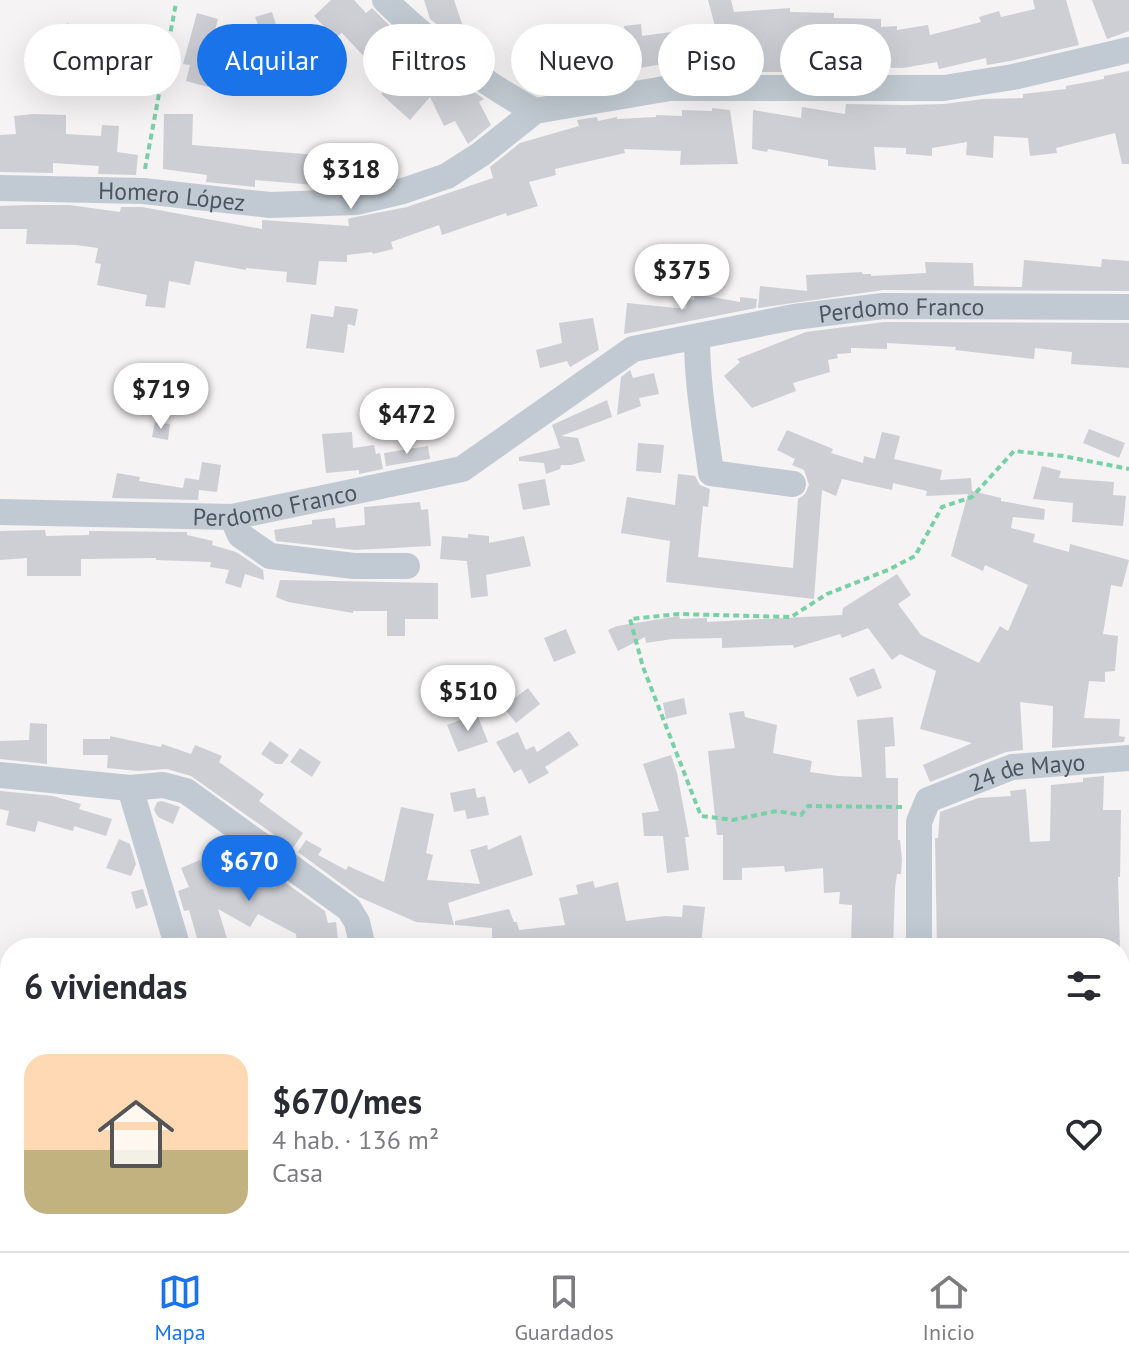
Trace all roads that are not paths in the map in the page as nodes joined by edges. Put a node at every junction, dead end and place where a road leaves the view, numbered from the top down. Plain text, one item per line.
1 (385, 0) edge
2 (1129, 50) edge
3 (535, 111) junction
4 (0, 188) edge
5 (1129, 307) edge
6 (697, 338) junction
7 (793, 484) dead end
8 (0, 512) edge
9 (232, 517) junction
10 (407, 566) dead end
11 (1129, 758) edge
12 (0, 775) edge
13 (130, 788) junction
14 (175, 938) edge
15 (361, 938) edge
16 (919, 938) edge

1 - 3 street
2 - 3 street, Homero López
3 - 4 street, Homero López
5 - 6 street, Perdomo Franco
6 - 7 street
6 - 9 street, Perdomo Franco
8 - 9 street, Perdomo Franco
9 - 10 street
11 - 16 street, 24 de Mayo
12 - 13 street
13 - 14 street
13 - 15 street

